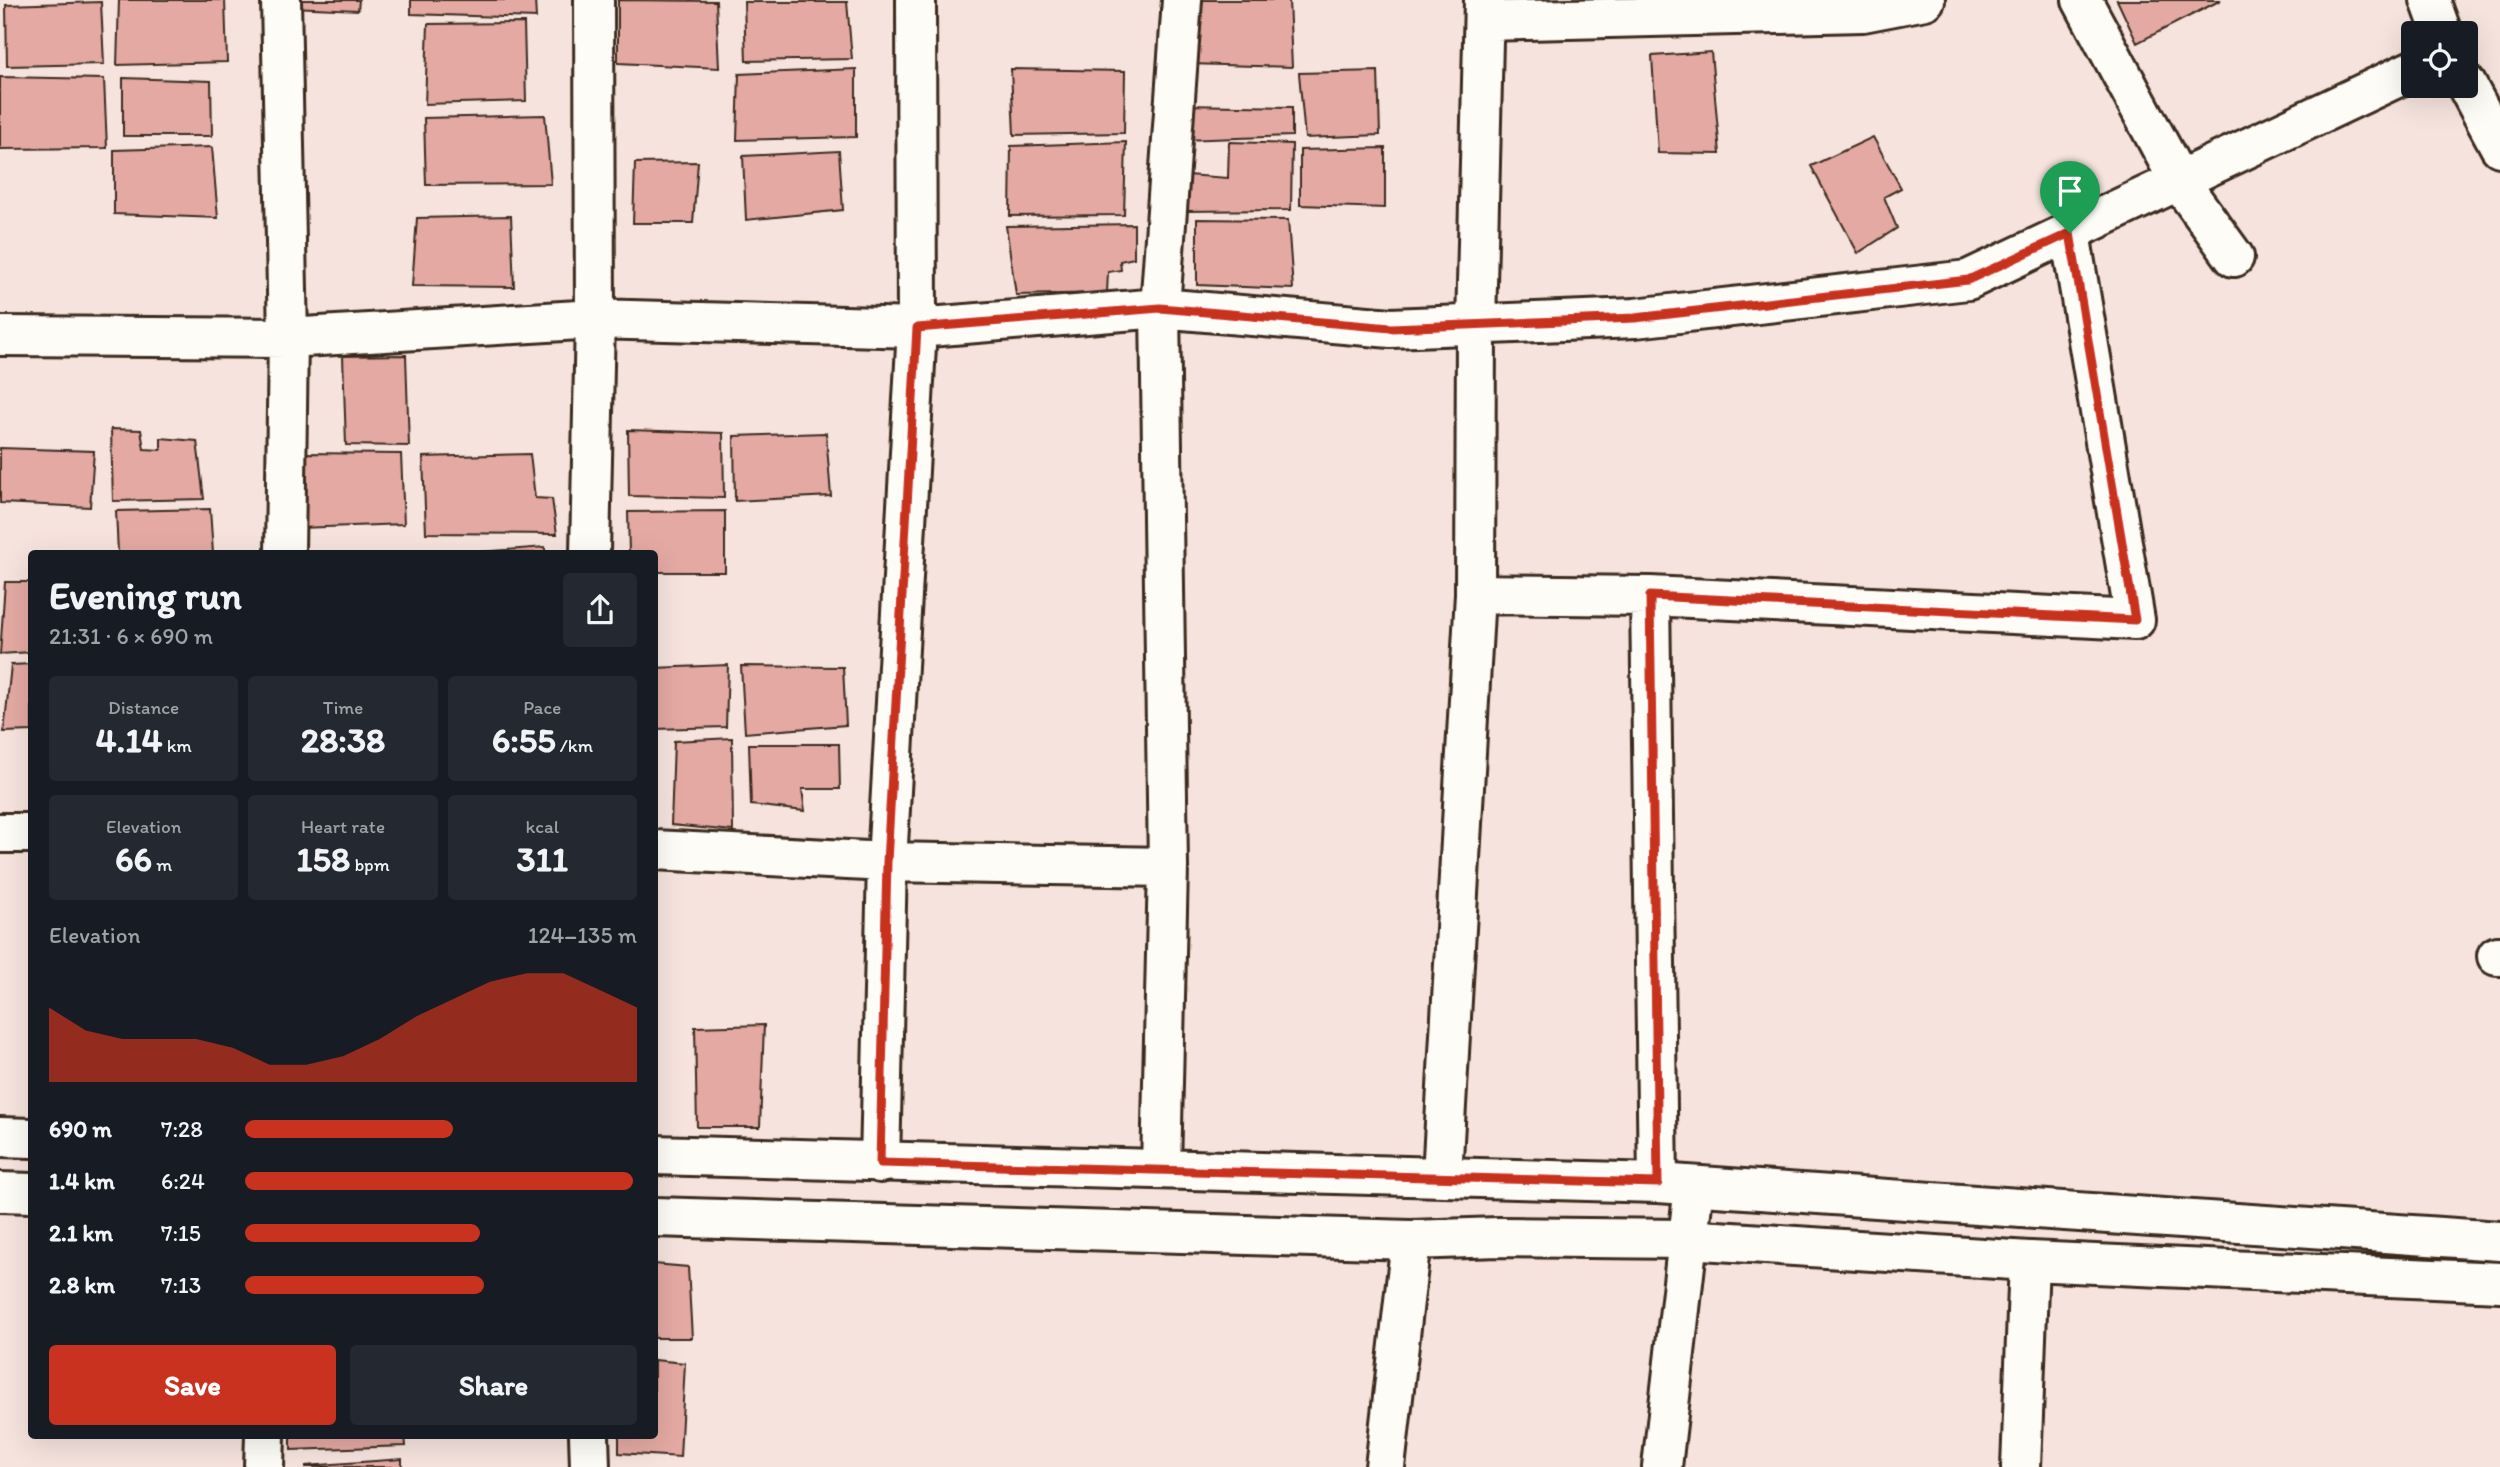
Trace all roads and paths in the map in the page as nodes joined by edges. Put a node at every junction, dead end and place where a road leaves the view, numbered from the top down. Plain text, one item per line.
1 (281, 0) edge
2 (594, 0) edge
3 (916, 0) edge
4 (1182, 0) edge
5 (1925, 0) edge
6 (2082, 0) edge
7 (2430, 0) edge
8 (1484, 10) edge
9 (2438, 21) edge
10 (2401, 76) edge
11 (2474, 98) edge
12 (2500, 147) edge
13 (2179, 181) junction
14 (2070, 233) junction
15 (2234, 257) dead end
16 (1160, 308) junction
17 (595, 319) junction
18 (1476, 325) junction
19 (917, 328) junction
20 (0, 336) edge
21 (288, 338) junction
22 (285, 550) edge
23 (590, 550) edge
24 (1475, 594) junction
25 (1650, 596) junction
26 (0, 833) edge
27 (28, 833) edge
28 (658, 850) edge
29 (887, 862) junction
30 (1168, 867) junction
31 (0, 1137) edge
32 (28, 1138) edge
33 (658, 1155) edge
34 (880, 1163) junction
35 (1161, 1169) junction
36 (1442, 1176) junction
37 (1676, 1184) junction
38 (0, 1192) edge
39 (28, 1193) edge
40 (658, 1217) edge
41 (1686, 1239) junction
42 (1411, 1240) junction
43 (2500, 1241) edge
44 (2029, 1261) junction
45 (2500, 1282) edge
46 (265, 1439) edge
47 (589, 1439) edge
48 (264, 1467) edge
49 (590, 1467) edge
50 (1385, 1467) edge
51 (1662, 1467) edge
52 (2021, 1467) edge

1 - 21 street
2 - 17 street
3 - 19 street
4 - 16 street
5 - 8 street
6 - 13 street
7 - 9 street
8 - 18 street
10 - 13 street
11 - 12 street
13 - 14 street
13 - 15 street
14 - 18 street
14 - 25 street
16 - 18 street
16 - 19 street
16 - 30 street
17 - 19 street
17 - 21 street
17 - 23 street
18 - 24 street
19 - 29 street
20 - 21 street
21 - 22 street
24 - 25 street
24 - 36 street
25 - 37 street
26 - 27 street
28 - 29 street
29 - 30 street
29 - 34 street
30 - 35 street
31 - 32 street
33 - 34 street
34 - 35 street
35 - 36 street
36 - 37 street
37 - 41 street
37 - 43 street
38 - 39 street
40 - 42 street
41 - 42 street
41 - 44 street
41 - 51 street
42 - 50 street
44 - 45 street
44 - 52 street
46 - 48 street
47 - 49 street

